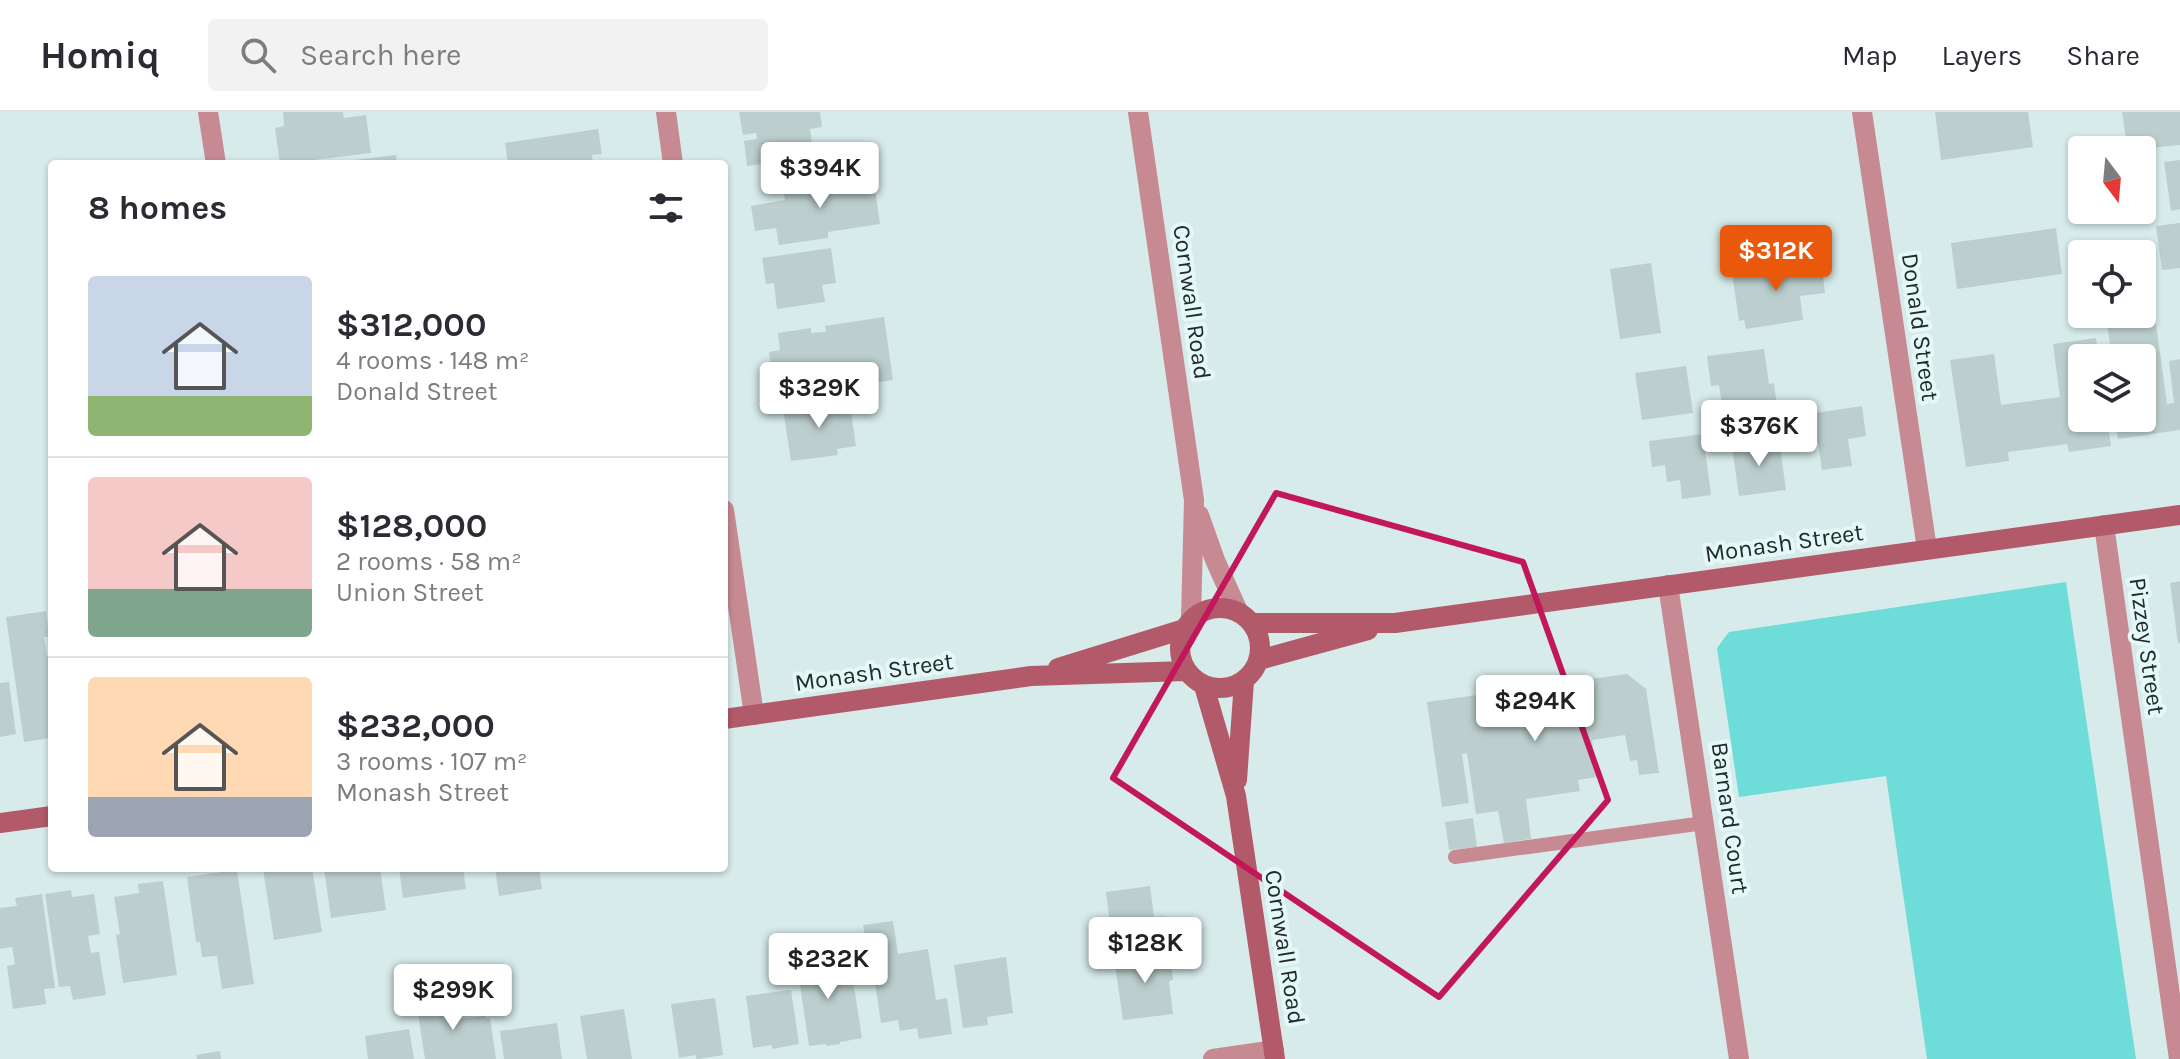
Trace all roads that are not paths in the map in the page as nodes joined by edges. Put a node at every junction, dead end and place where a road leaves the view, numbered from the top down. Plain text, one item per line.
1 (208, 112) edge
2 (666, 112) edge
3 (1138, 112) edge
4 (1862, 112) edge
5 (215, 160) edge
6 (672, 160) edge
7 (1194, 500) junction
8 (2180, 515) edge
9 (2104, 525) junction
10 (728, 537) edge
11 (1927, 549) junction
12 (1668, 585) junction
13 (1245, 617) junction
14 (1395, 623) junction
15 (1187, 624) junction
16 (1259, 660) junction
17 (1186, 671) junction
18 (1031, 676) junction
19 (1244, 681) junction
20 (1204, 686) junction
21 (754, 715) junction
22 (728, 718) edge
23 (1236, 796) junction
24 (48, 817) edge
25 (0, 823) edge
26 (1704, 823) junction
27 (1455, 857) dead end
28 (1275, 1055) edge
29 (1213, 1059) edge
30 (1739, 1059) edge
31 (2179, 1059) edge

1 - 5 street
2 - 6 street
3 - 7 street, Cornwall Road
4 - 11 street, Donald Street
7 - 13 street, Cornwall Road
7 - 15 street, Cornwall Road
8 - 9 main road, Monash Street
9 - 11 main road, Monash Street
9 - 31 street, Pizzey Street
10 - 21 street
11 - 12 main road, Monash Street
12 - 14 main road, Monash Street
12 - 26 street, Barnard Court
13 - 14 main road, Monash Street
13 - 15 main road
13 - 16 main road
14 - 16 main road, Monash Street
15 - 17 main road
15 - 18 main road, Monash Street
16 - 19 main road
17 - 18 main road, Monash Street
17 - 20 main road
18 - 21 main road, Monash Street
19 - 20 main road
19 - 23 main road, Cornwall Road
20 - 23 main road, Cornwall Road
21 - 22 main road, Monash Street
23 - 28 main road, Cornwall Road
24 - 25 main road
26 - 27 lane
26 - 30 street, Barnard Court
28 - 29 street

